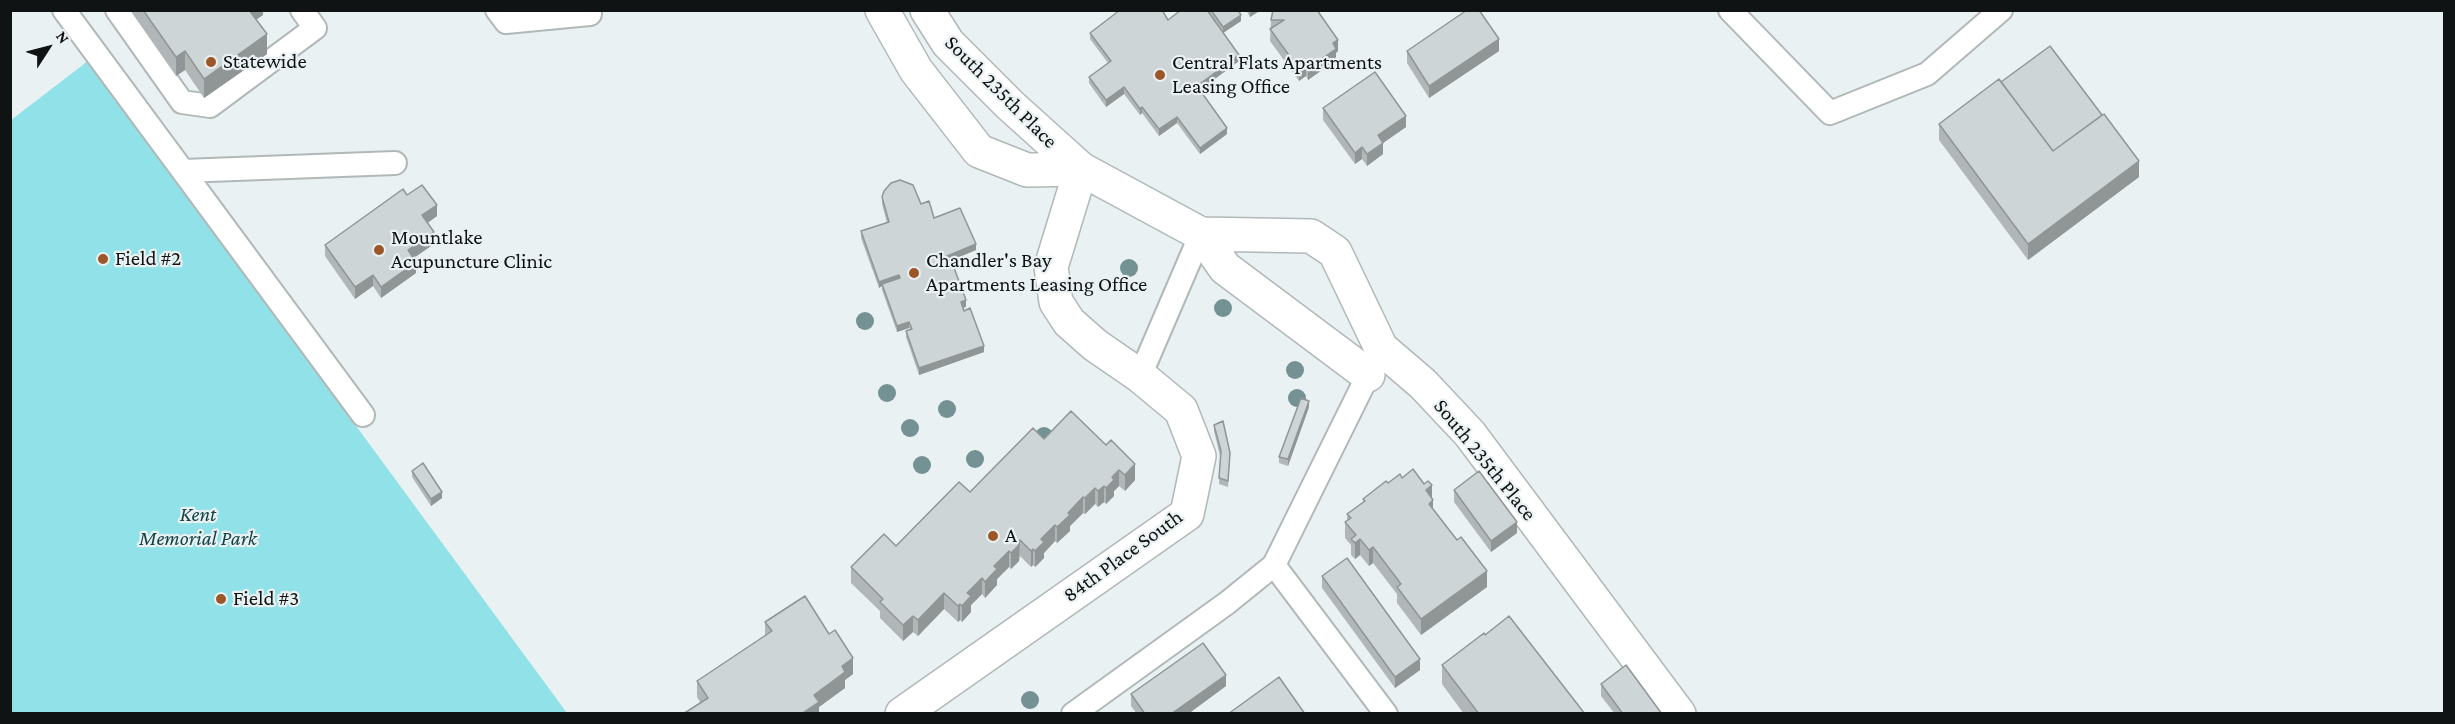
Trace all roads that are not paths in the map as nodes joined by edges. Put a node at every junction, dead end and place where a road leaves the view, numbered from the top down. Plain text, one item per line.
1 (64, 10) edge
2 (117, 10) edge
3 (302, 10) edge
4 (497, 10) edge
5 (882, 10) edge
6 (927, 10) edge
7 (1730, 10) edge
8 (2001, 10) edge
9 (590, 14) dead end
10 (395, 163) dead end
11 (1080, 169) junction
12 (183, 171) junction
13 (1201, 234) junction
14 (1375, 361) junction
15 (1140, 376) junction
16 (363, 415) dead end
17 (1274, 565) junction
18 (902, 714) edge
19 (1073, 714) edge
20 (1386, 714) edge
21 (1679, 714) edge

1 - 12 lane
2 - 3 lane
4 - 9 lane
5 - 11 street, South 235th Place
6 - 11 street, South 235th Place
7 - 8 lane
10 - 12 lane
11 - 13 street, South 235th Place
11 - 15 street, 84th Place South
12 - 16 lane
13 - 14 street
13 - 14 street, South 235th Place
13 - 15 lane
14 - 17 lane
14 - 21 street, South 235th Place
15 - 18 street, 84th Place South
17 - 19 lane
17 - 20 lane

